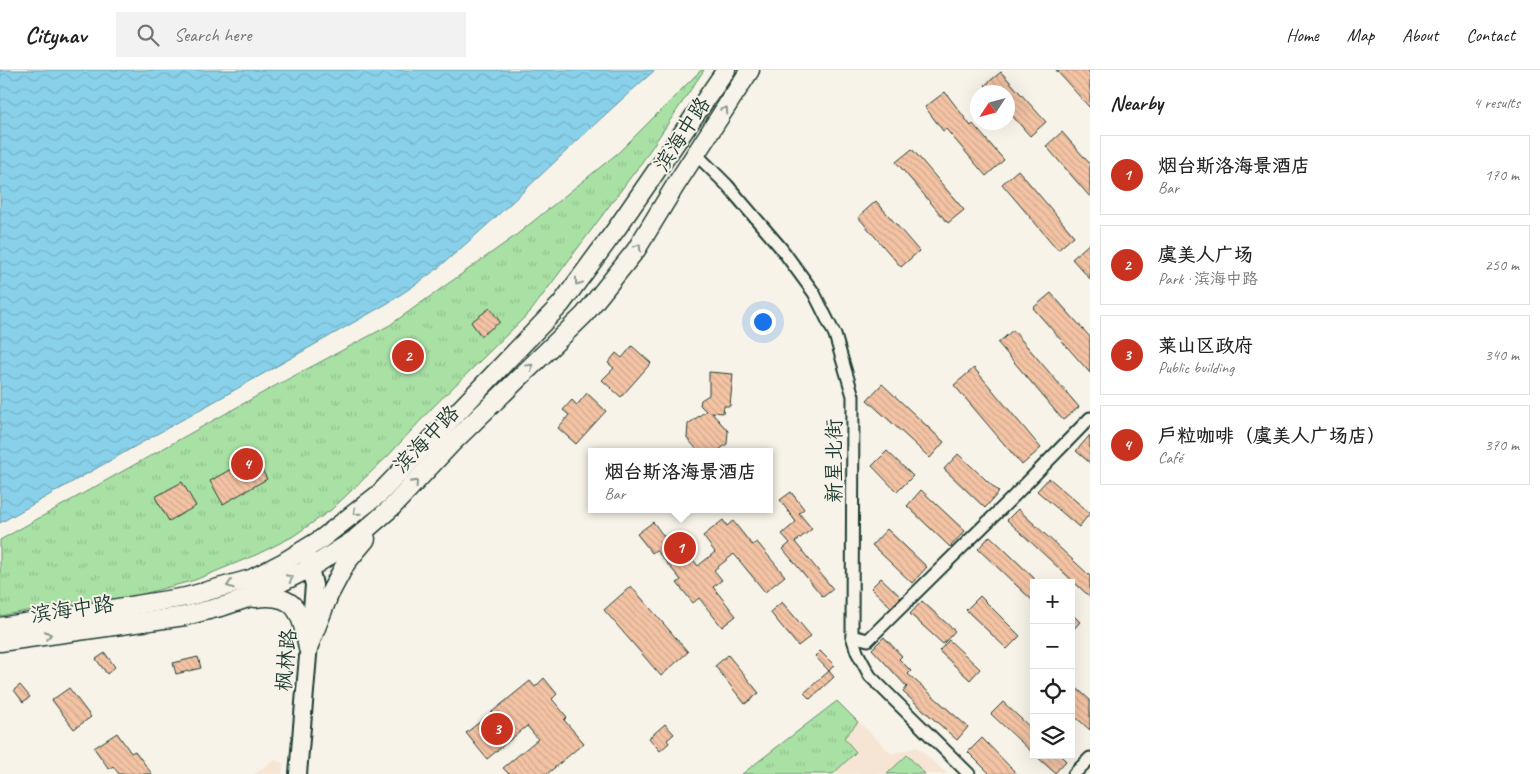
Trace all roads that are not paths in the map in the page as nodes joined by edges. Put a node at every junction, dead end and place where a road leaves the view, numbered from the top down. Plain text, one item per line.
1 (726, 70) edge
2 (750, 70) edge
3 (696, 154) junction
4 (1090, 418) edge
5 (392, 507) junction
6 (305, 550) junction
7 (310, 568) junction
8 (224, 606) junction
9 (0, 627) edge
10 (852, 636) junction
11 (0, 642) edge
12 (308, 648) junction
13 (1090, 758) edge
14 (298, 774) edge
15 (970, 774) edge
16 (1074, 774) edge

1 -> 6 main road, 滨海中路
3 -> 2 main road, 滨海中路
5 -> 3 main road, 滨海中路
3 - 10 street, 新星北街
4 - 10 street
5 - 7 main road, 滨海中路
5 - 12 main road
6 - 7 street, 枫林路
6 -> 9 main road, 滨海中路
8 -> 7 main road, 滨海中路
7 - 12 street, 枫林路
11 -> 8 main road, 滨海中路
8 - 12 main road
10 - 15 street, 新星北街
12 - 14 street, 枫林路
13 - 16 street

